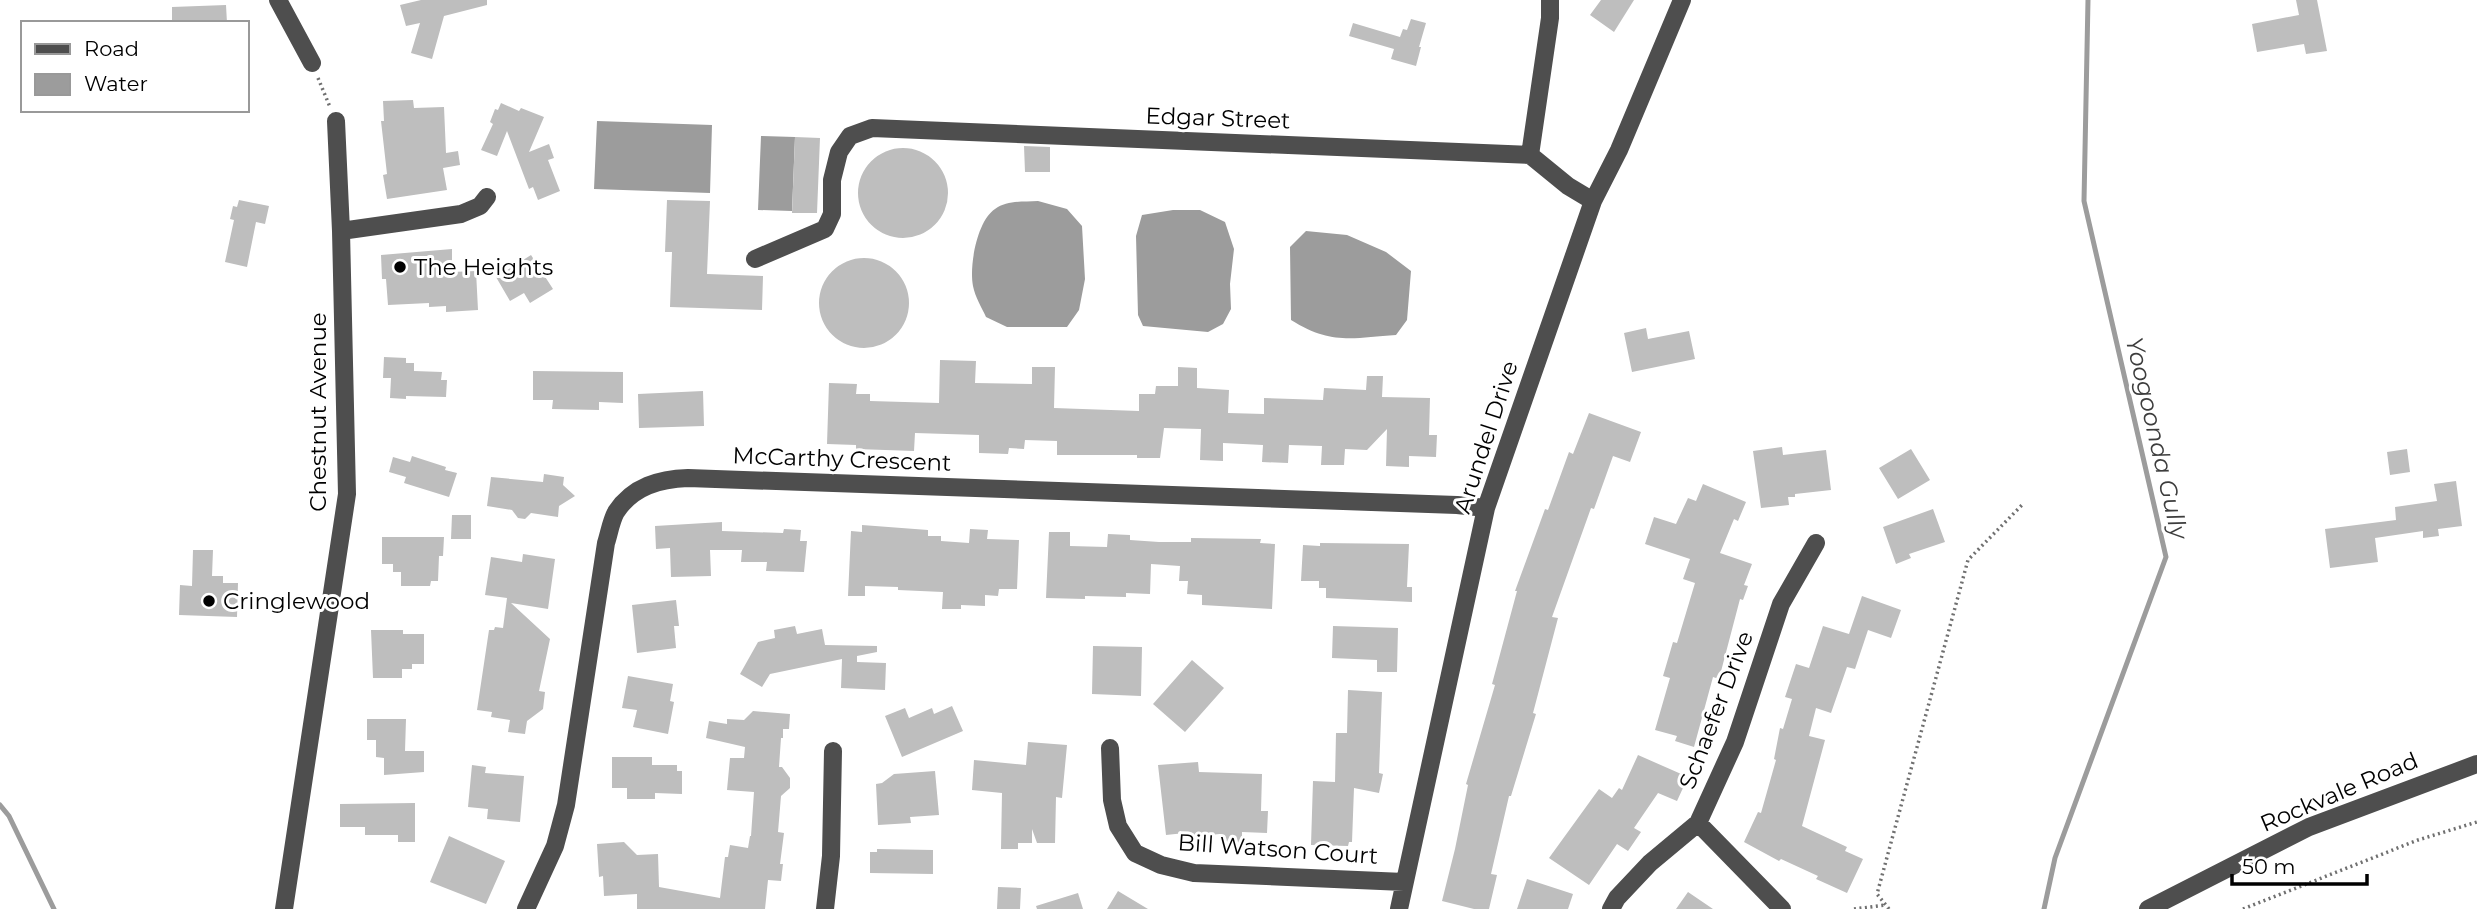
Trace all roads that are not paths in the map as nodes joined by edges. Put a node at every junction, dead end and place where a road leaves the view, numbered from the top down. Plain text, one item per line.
1 (278, 0) edge
2 (1550, 0) edge
3 (1682, 0) edge
4 (312, 63) dead end
5 (335, 121) dead end
6 (1530, 155) junction
7 (488, 197) dead end
8 (1593, 201) junction
9 (341, 231) junction
10 (755, 259) dead end
11 (1486, 508) junction
12 (1816, 543) dead end
13 (1110, 748) dead end
14 (833, 751) dead end
15 (2477, 764) edge
16 (1698, 823) junction
17 (1404, 882) junction
18 (284, 909) edge
19 (526, 909) edge
20 (825, 909) edge
21 (1399, 909) edge
22 (1611, 909) edge
23 (1782, 909) edge
24 (2148, 909) edge

1 - 4 street
2 - 6 street
3 - 8 street, Arundel Drive
5 - 9 street, Chestnut Avenue
6 - 8 street
6 - 10 street, Edgar Street
7 - 9 street
8 - 11 street, Arundel Drive
9 - 18 street, Chestnut Avenue
11 - 17 street, Arundel Drive
11 - 19 street, McCarthy Crescent
12 - 16 street, Schaefer Drive
13 - 17 street, Bill Watson Court
14 - 20 street
15 - 24 street, Rockvale Road
16 - 22 street, Schaefer Drive
16 - 23 street
17 - 21 street, Arundel Drive

